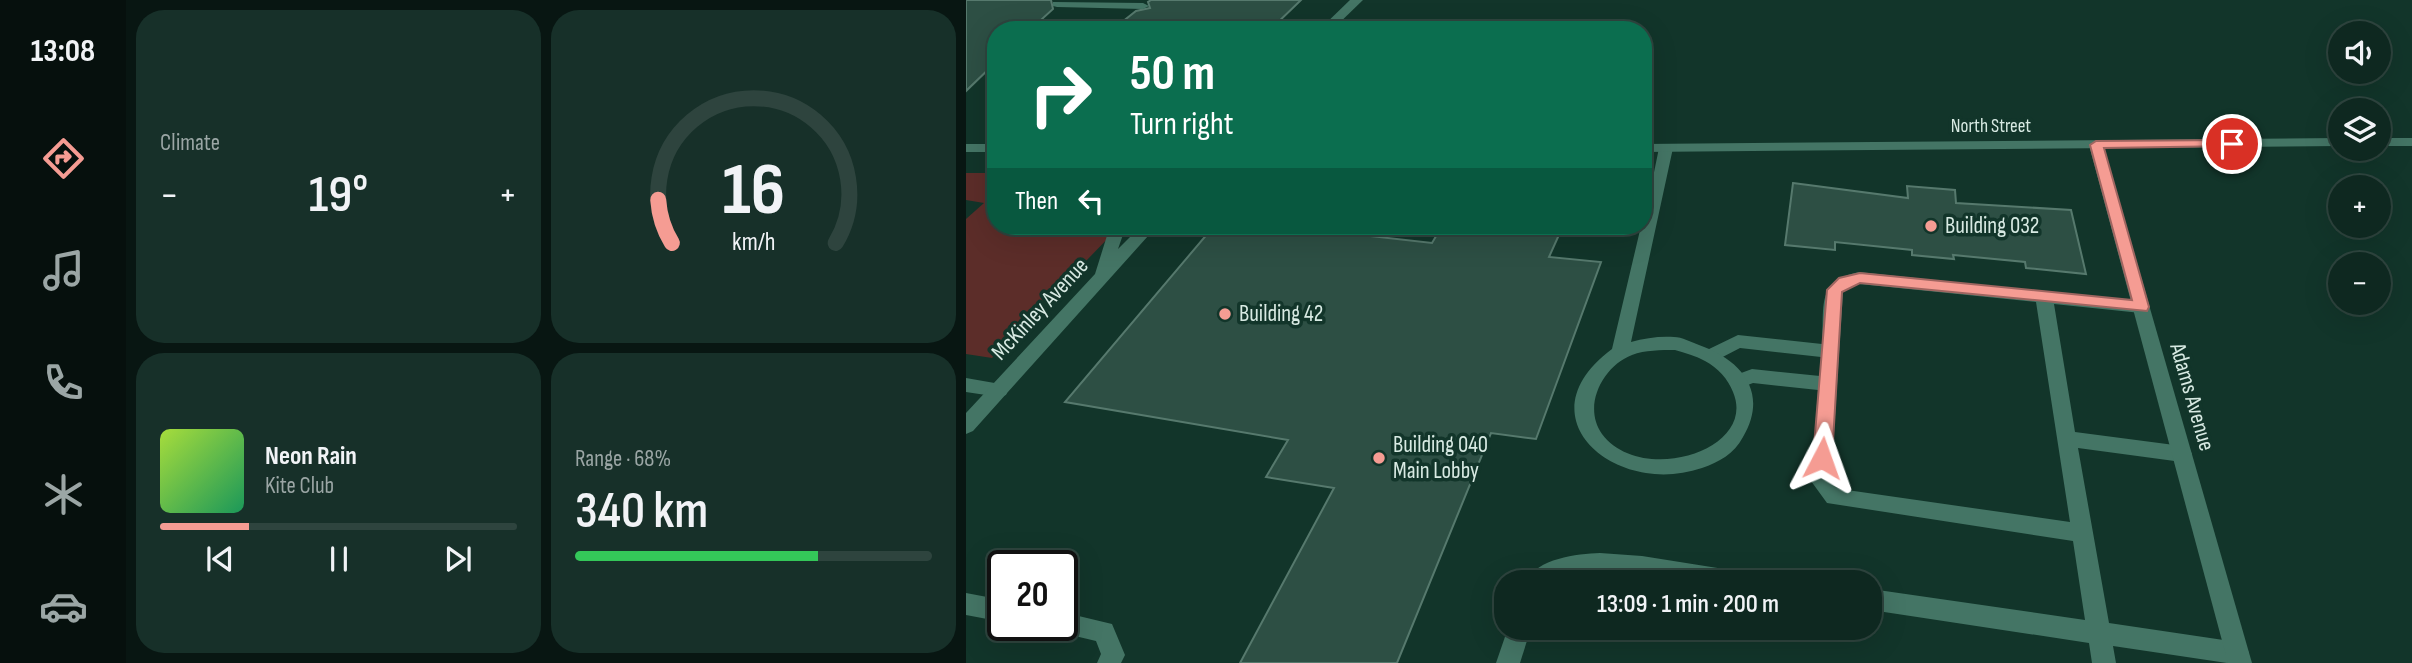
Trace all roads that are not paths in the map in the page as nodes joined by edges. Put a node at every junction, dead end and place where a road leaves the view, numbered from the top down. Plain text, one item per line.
1 (1357, 0) edge
2 (1057, 4) dead end
3 (1143, 6) dead end
4 (1335, 21) edge
5 (2328, 142) edge
6 (2391, 142) edge
7 (2412, 142) edge
8 (2096, 145) junction
9 (966, 148) edge
10 (987, 148) edge
11 (1652, 148) edge
12 (1666, 148) junction
13 (1652, 210) edge
14 (1115, 235) edge
15 (1141, 235) edge
16 (1646, 235) edge
17 (1102, 278) junction
18 (2044, 297) junction
19 (2141, 307) junction
20 (1620, 352) junction
21 (1830, 352) junction
22 (1713, 355) junction
23 (1740, 381) junction
24 (1828, 384) junction
25 (966, 385) edge
26 (999, 390) junction
27 (966, 426) edge
28 (2067, 439) junction
29 (2182, 454) junction
30 (2082, 533) junction
31 (1562, 570) edge
32 (1657, 570) edge
33 (1882, 602) edge
34 (966, 604) edge
35 (987, 608) edge
36 (1078, 626) edge
37 (2099, 632) junction
38 (1516, 640) edge
39 (2238, 658) edge
40 (1109, 663) edge
41 (1508, 663) edge
42 (2104, 663) edge

1 - 4 street
2 - 3 street
5 - 8 street, North Street
6 - 7 street
8 - 12 street, North Street
8 - 19 street, Adams Avenue
9 - 10 street
11 - 12 street, North Street
12 - 13 street
14 - 17 street
15 - 17 street, McKinley Avenue
16 - 20 street
17 - 26 street, McKinley Avenue
18 - 19 street
18 - 21 street
18 - 28 street
19 - 29 street, Adams Avenue
20 - 22 street
20 - 23 street
21 - 22 street
21 - 24 street
22 - 23 street
23 - 24 street
24 - 30 street
25 - 26 street
26 - 27 street, McKinley Avenue
28 - 29 street
28 - 30 street
29 - 39 street, Adams Avenue
30 - 37 street
31 - 32 street
33 - 37 street
34 - 35 street
36 - 40 street
37 - 39 street
37 - 42 street
38 - 41 street

